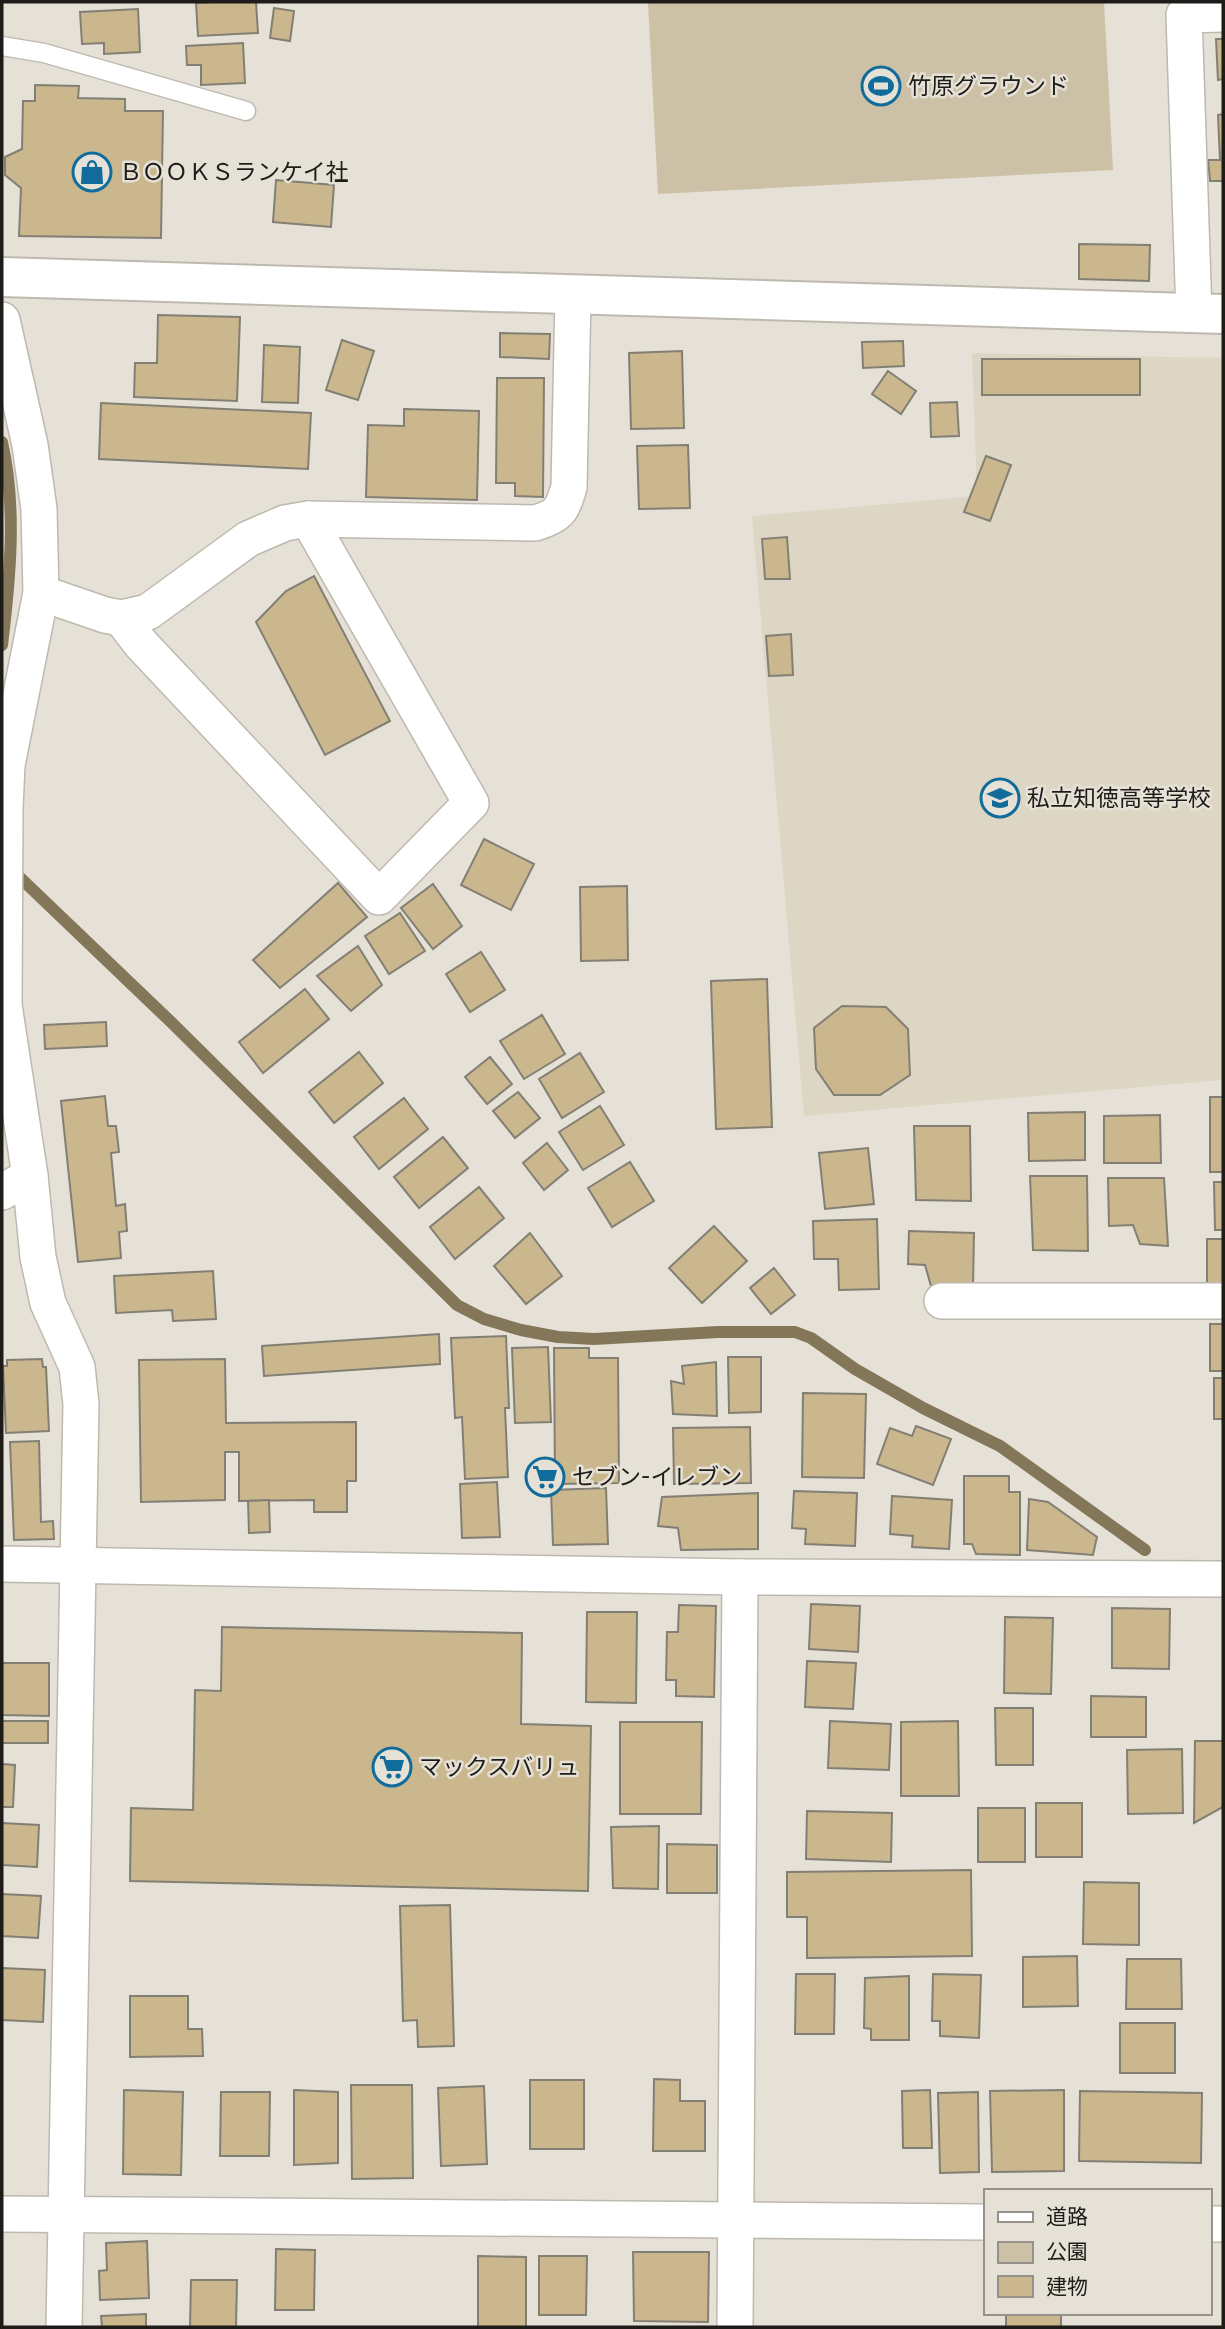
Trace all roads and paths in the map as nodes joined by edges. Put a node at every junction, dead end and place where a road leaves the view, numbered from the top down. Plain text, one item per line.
1 (1184, 9) edge
2 (1223, 14) edge
3 (2, 46) edge
4 (246, 111) dead end
5 (2, 277) edge
6 (573, 295) junction
7 (1209, 314) edge
8 (2, 320) edge
9 (308, 519) junction
10 (41, 593) junction
11 (121, 618) junction
12 (4, 765) edge
13 (16, 1184) edge
14 (942, 1301) dead end
15 (1223, 1301) edge
16 (2, 1564) edge
17 (79, 1565) junction
18 (740, 1577) junction
19 (1223, 1579) edge
20 (2, 2214) edge
21 (65, 2214) junction
22 (736, 2220) junction
23 (984, 2222) edge
24 (64, 2327) edge
25 (735, 2327) edge

1 - 2 street
1 - 7 street
3 - 4 lane
5 - 6 street
6 - 7 street
6 - 9 street
8 - 10 street
9 - 11 street
9 - 11 street
10 - 11 street
10 - 12 street
12 - 13 street
13 - 17 street
14 - 15 street
16 - 17 street
17 - 18 street
17 - 21 street
18 - 19 street
18 - 22 street
20 - 21 street
21 - 22 street
21 - 24 street
22 - 23 street
22 - 25 street

